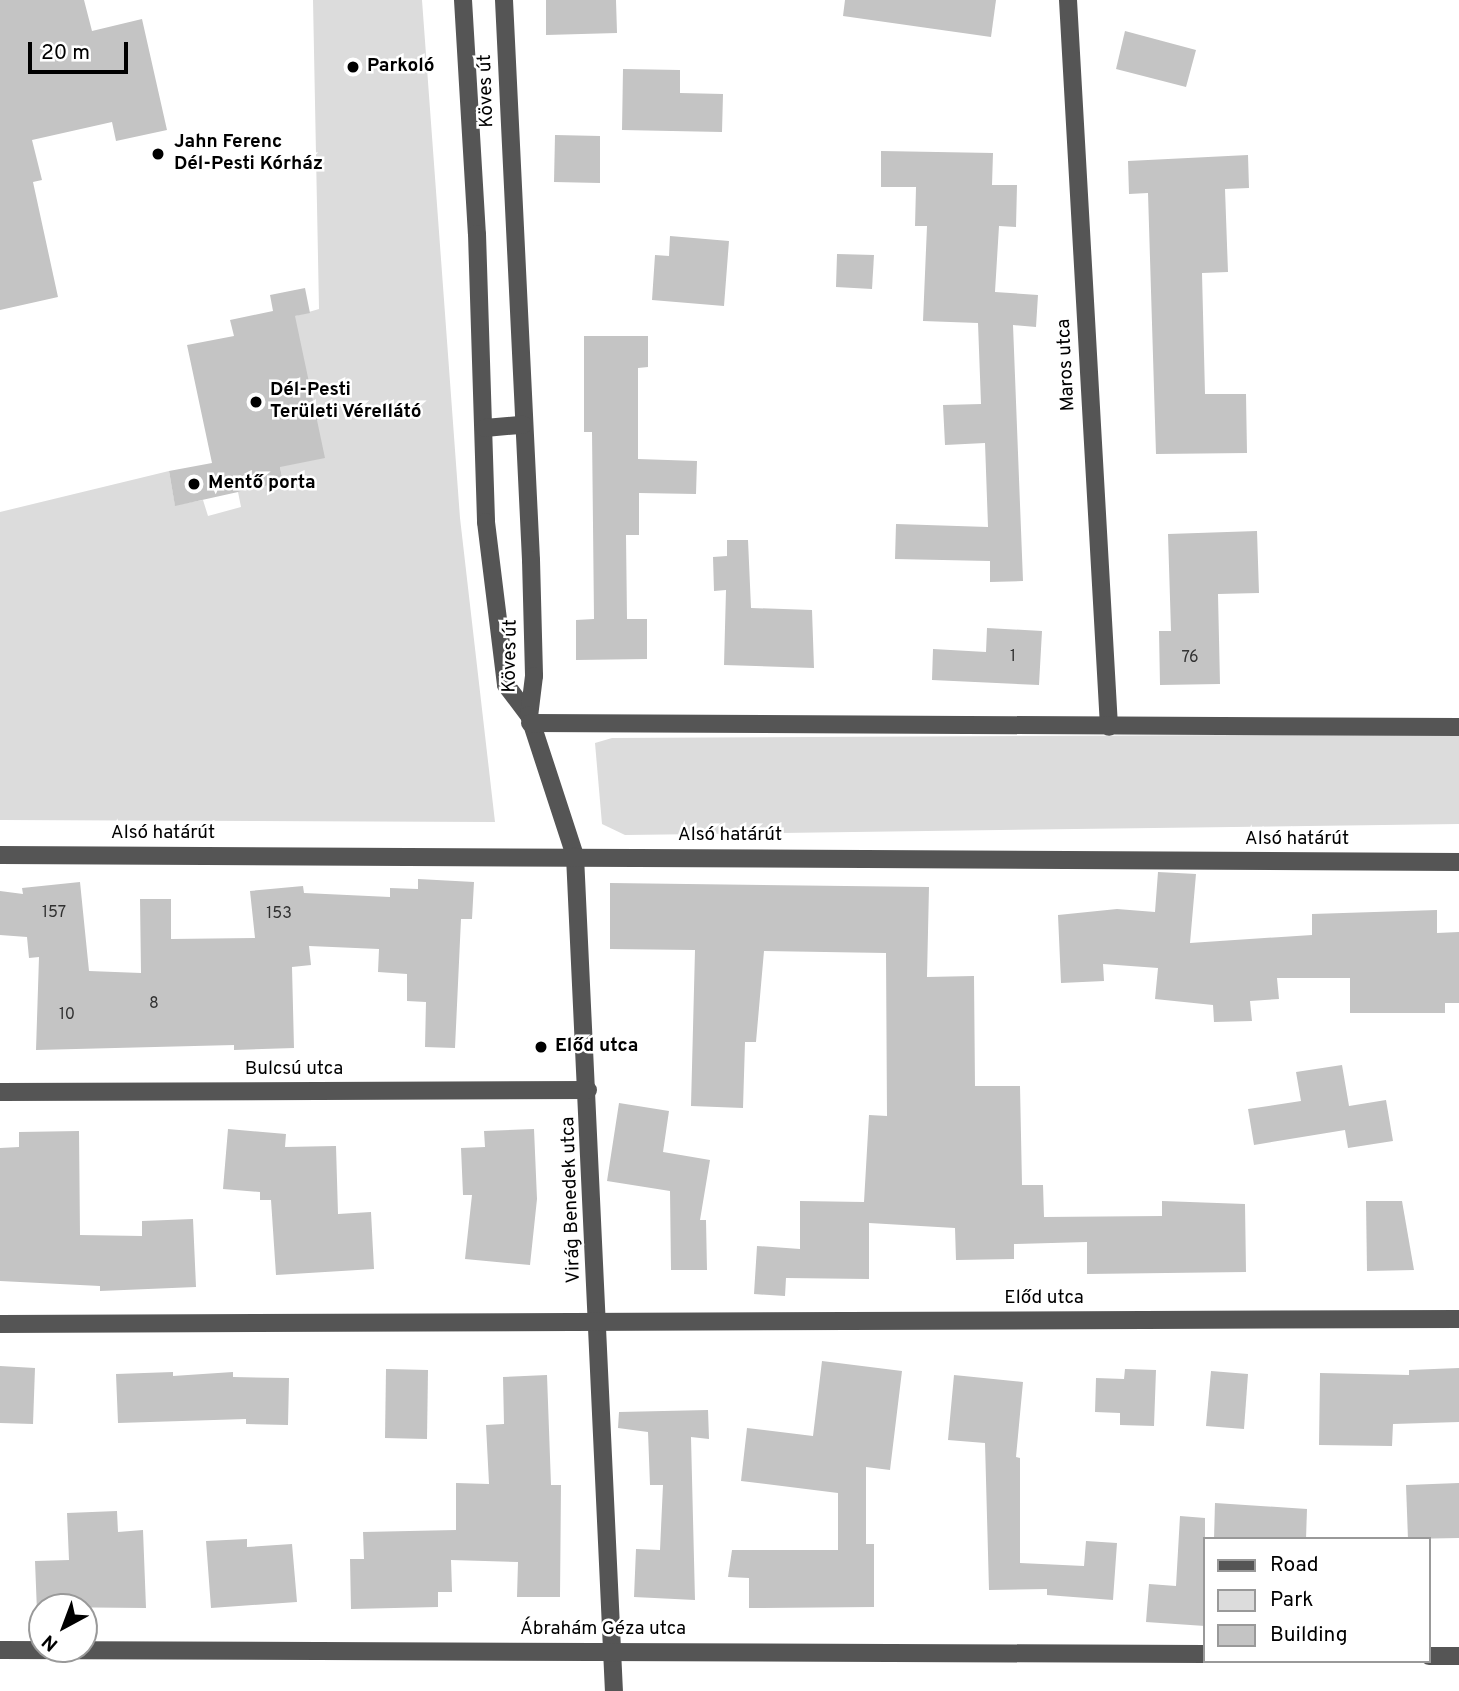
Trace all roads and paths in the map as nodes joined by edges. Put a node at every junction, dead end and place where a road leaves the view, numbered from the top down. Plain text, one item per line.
1 (463, 0) edge
2 (504, 0) edge
3 (1068, 0) edge
4 (523, 425) junction
5 (485, 428) junction
6 (529, 719) junction
7 (1109, 727) junction
8 (1459, 727) edge
9 (0, 855) edge
10 (575, 856) junction
11 (1459, 862) edge
12 (588, 1090) junction
13 (0, 1092) edge
14 (1459, 1319) edge
15 (598, 1321) junction
16 (0, 1324) edge
17 (0, 1650) edge
18 (612, 1651) junction
19 (1204, 1654) edge
20 (1431, 1656) edge
21 (1459, 1656) edge
22 (614, 1691) edge

1 - 5 street, Köves út
2 - 4 street, Köves út
3 - 7 street, Maros utca
4 - 5 street
4 - 6 street, Köves út
5 - 6 street, Köves út
6 - 7 street
6 - 10 street, Virág Benedek utca
7 - 8 street
9 - 10 street, Alsó határút
10 - 11 street, Alsó határút
10 - 12 street, Virág Benedek utca
12 - 13 street, Bulcsú utca
12 - 15 street, Virág Benedek utca
14 - 15 street, Előd utca
15 - 16 street, Előd utca
15 - 18 street, Virág Benedek utca
17 - 18 street, Ábrahám Géza utca
18 - 19 street, Ábrahám Géza utca
18 - 22 street, Virág Benedek utca
20 - 21 street

